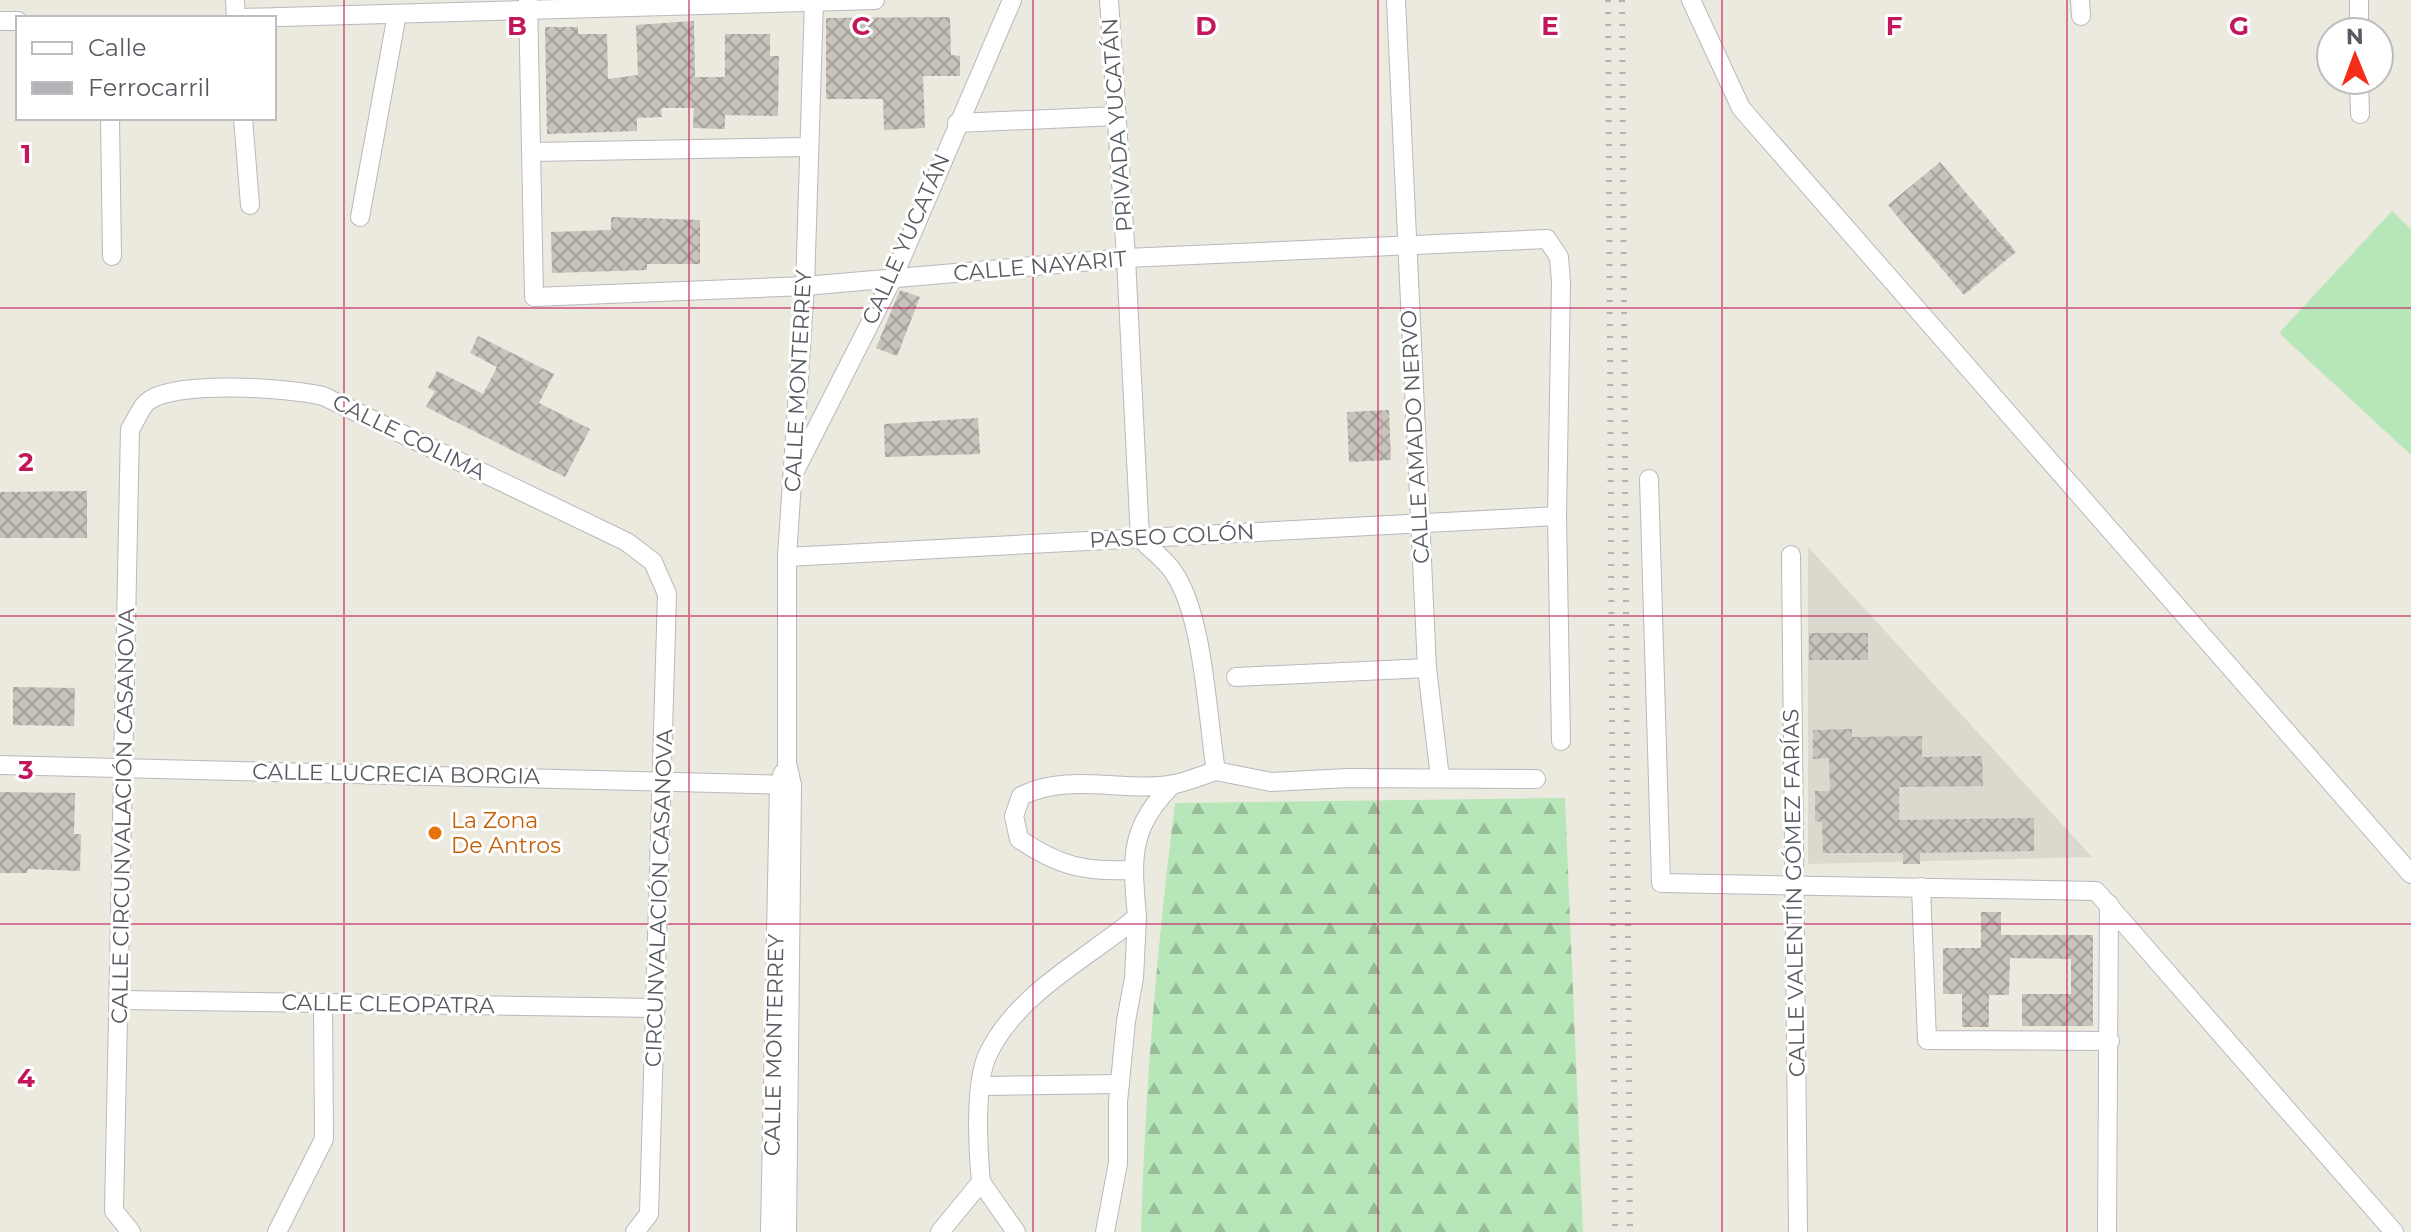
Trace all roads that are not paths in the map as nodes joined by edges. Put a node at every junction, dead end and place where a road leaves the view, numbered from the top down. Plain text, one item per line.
1 (875, 0) edge
2 (1012, 0) edge
3 (1109, 0) edge
4 (1396, 0) edge
5 (1691, 0) edge
6 (814, 2) edge
7 (528, 6) edge
8 (397, 14) junction
9 (276, 17) edge
10 (2359, 96) edge
11 (2360, 114) dead end
12 (1117, 116) junction
13 (110, 120) edge
14 (243, 120) edge
15 (957, 123) junction
16 (808, 147) junction
17 (532, 152) junction
18 (250, 205) dead end
19 (360, 217) dead end
20 (1406, 243) junction
21 (112, 256) dead end
22 (1126, 258) junction
23 (892, 280) junction
24 (805, 286) junction
25 (147, 402) joint
26 (792, 475) junction
27 (1649, 479) dead end
28 (1557, 516) junction
29 (1418, 523) junction
30 (1140, 538) junction
31 (1791, 555) dead end
32 (787, 557) junction
33 (653, 562) joint
34 (1427, 668) junction
35 (1236, 677) dead end
36 (1561, 741) dead end
37 (0, 765) edge
38 (121, 768) junction
39 (1216, 771) junction
40 (1440, 778) junction
41 (1536, 779) dead end
42 (663, 780) junction
43 (1173, 784) junction
44 (785, 785) junction
45 (1131, 870) junction
46 (2411, 874) edge
47 (1793, 883) junction
48 (1921, 887) junction
49 (2103, 897) junction
50 (1137, 917) junction
51 (121, 1000) junction
52 (323, 1003) junction
53 (656, 1008) junction
54 (2110, 1041) junction
55 (1120, 1084) junction
56 (983, 1086) junction
57 (981, 1182) junction
58 (130, 1232) edge
59 (277, 1232) edge
60 (635, 1232) edge
61 (770, 1232) edge
62 (787, 1232) edge
63 (940, 1232) edge
64 (1016, 1232) edge
65 (1105, 1232) edge
66 (1798, 1232) edge
67 (2107, 1232) edge
68 (2394, 1232) edge

1 - 6 street
2 - 15 street, CALLE YUCATÁN
3 - 12 street, PRIVADA YUCATÁN
4 - 20 street, CALLE AMADO NERVO
5 - 46 street
6 - 7 street
6 - 16 street, CALLE MONTERREY
7 - 8 street
7 - 17 street
8 - 9 street
8 - 19 street
10 - 11 street
12 - 15 street
12 - 22 street, PRIVADA YUCATÁN
13 - 21 street
14 - 18 street
15 - 23 street, CALLE YUCATÁN
16 - 17 street
16 - 24 street, CALLE MONTERREY
17 - 24 street, CALLE NAYARIT
20 - 22 street, CALLE NAYARIT
20 - 28 street, CALLE NAYARIT
20 - 29 street, CALLE AMADO NERVO
22 - 23 street, CALLE NAYARIT
22 - 30 street, PRIVADA YUCATÁN
23 - 24 street, CALLE NAYARIT
23 - 26 street, CALLE YUCATÁN
24 - 26 street, CALLE MONTERREY
25 - 33 street, CALLE COLIMA
25 - 38 street, CALLE CIRCUNVALACIÓN CASANOVA
26 - 32 street, CALLE MONTERREY
27 - 47 street
28 - 29 street, PASEO COLÓN
28 - 36 street
29 - 30 street, PASEO COLÓN
29 - 34 street, CALLE AMADO NERVO
30 - 32 street, PASEO COLÓN
30 - 39 street
31 - 47 street, CALLE VALENTÍN GÓMEZ FARÍAS
32 - 44 street, CALLE MONTERREY
33 - 42 street, CIRCUNVALACIÓN CASANOVA
34 - 35 street
34 - 40 street, CALLE AMADO NERVO
37 - 38 street, CALLE LUCRECIA BORGIA
38 - 42 street, CALLE LUCRECIA BORGIA
38 - 51 street, CALLE CIRCUNVALACIÓN CASANOVA
39 - 40 street
39 - 43 street
40 - 41 street
42 - 44 street, CALLE LUCRECIA BORGIA
42 - 53 street, CIRCUNVALACIÓN CASANOVA
43 - 45 street
43 - 45 street
44 - 61 street, CALLE MONTERREY
44 - 62 street, CALLE MONTERREY
45 - 50 street
47 - 48 street
47 - 66 street, CALLE VALENTÍN GÓMEZ FARÍAS
48 - 49 street
48 - 54 street
49 - 54 street
49 - 68 street
50 - 55 street
50 - 56 street
51 - 52 street, CALLE CLEOPATRA
51 - 58 street, CALLE CIRCUNVALACIÓN CASANOVA
52 - 53 street, CALLE CLEOPATRA
52 - 59 street
53 - 60 street, CIRCUNVALACIÓN CASANOVA
54 - 67 street
55 - 56 street
55 - 65 street
56 - 57 street
57 - 63 street
57 - 64 street

